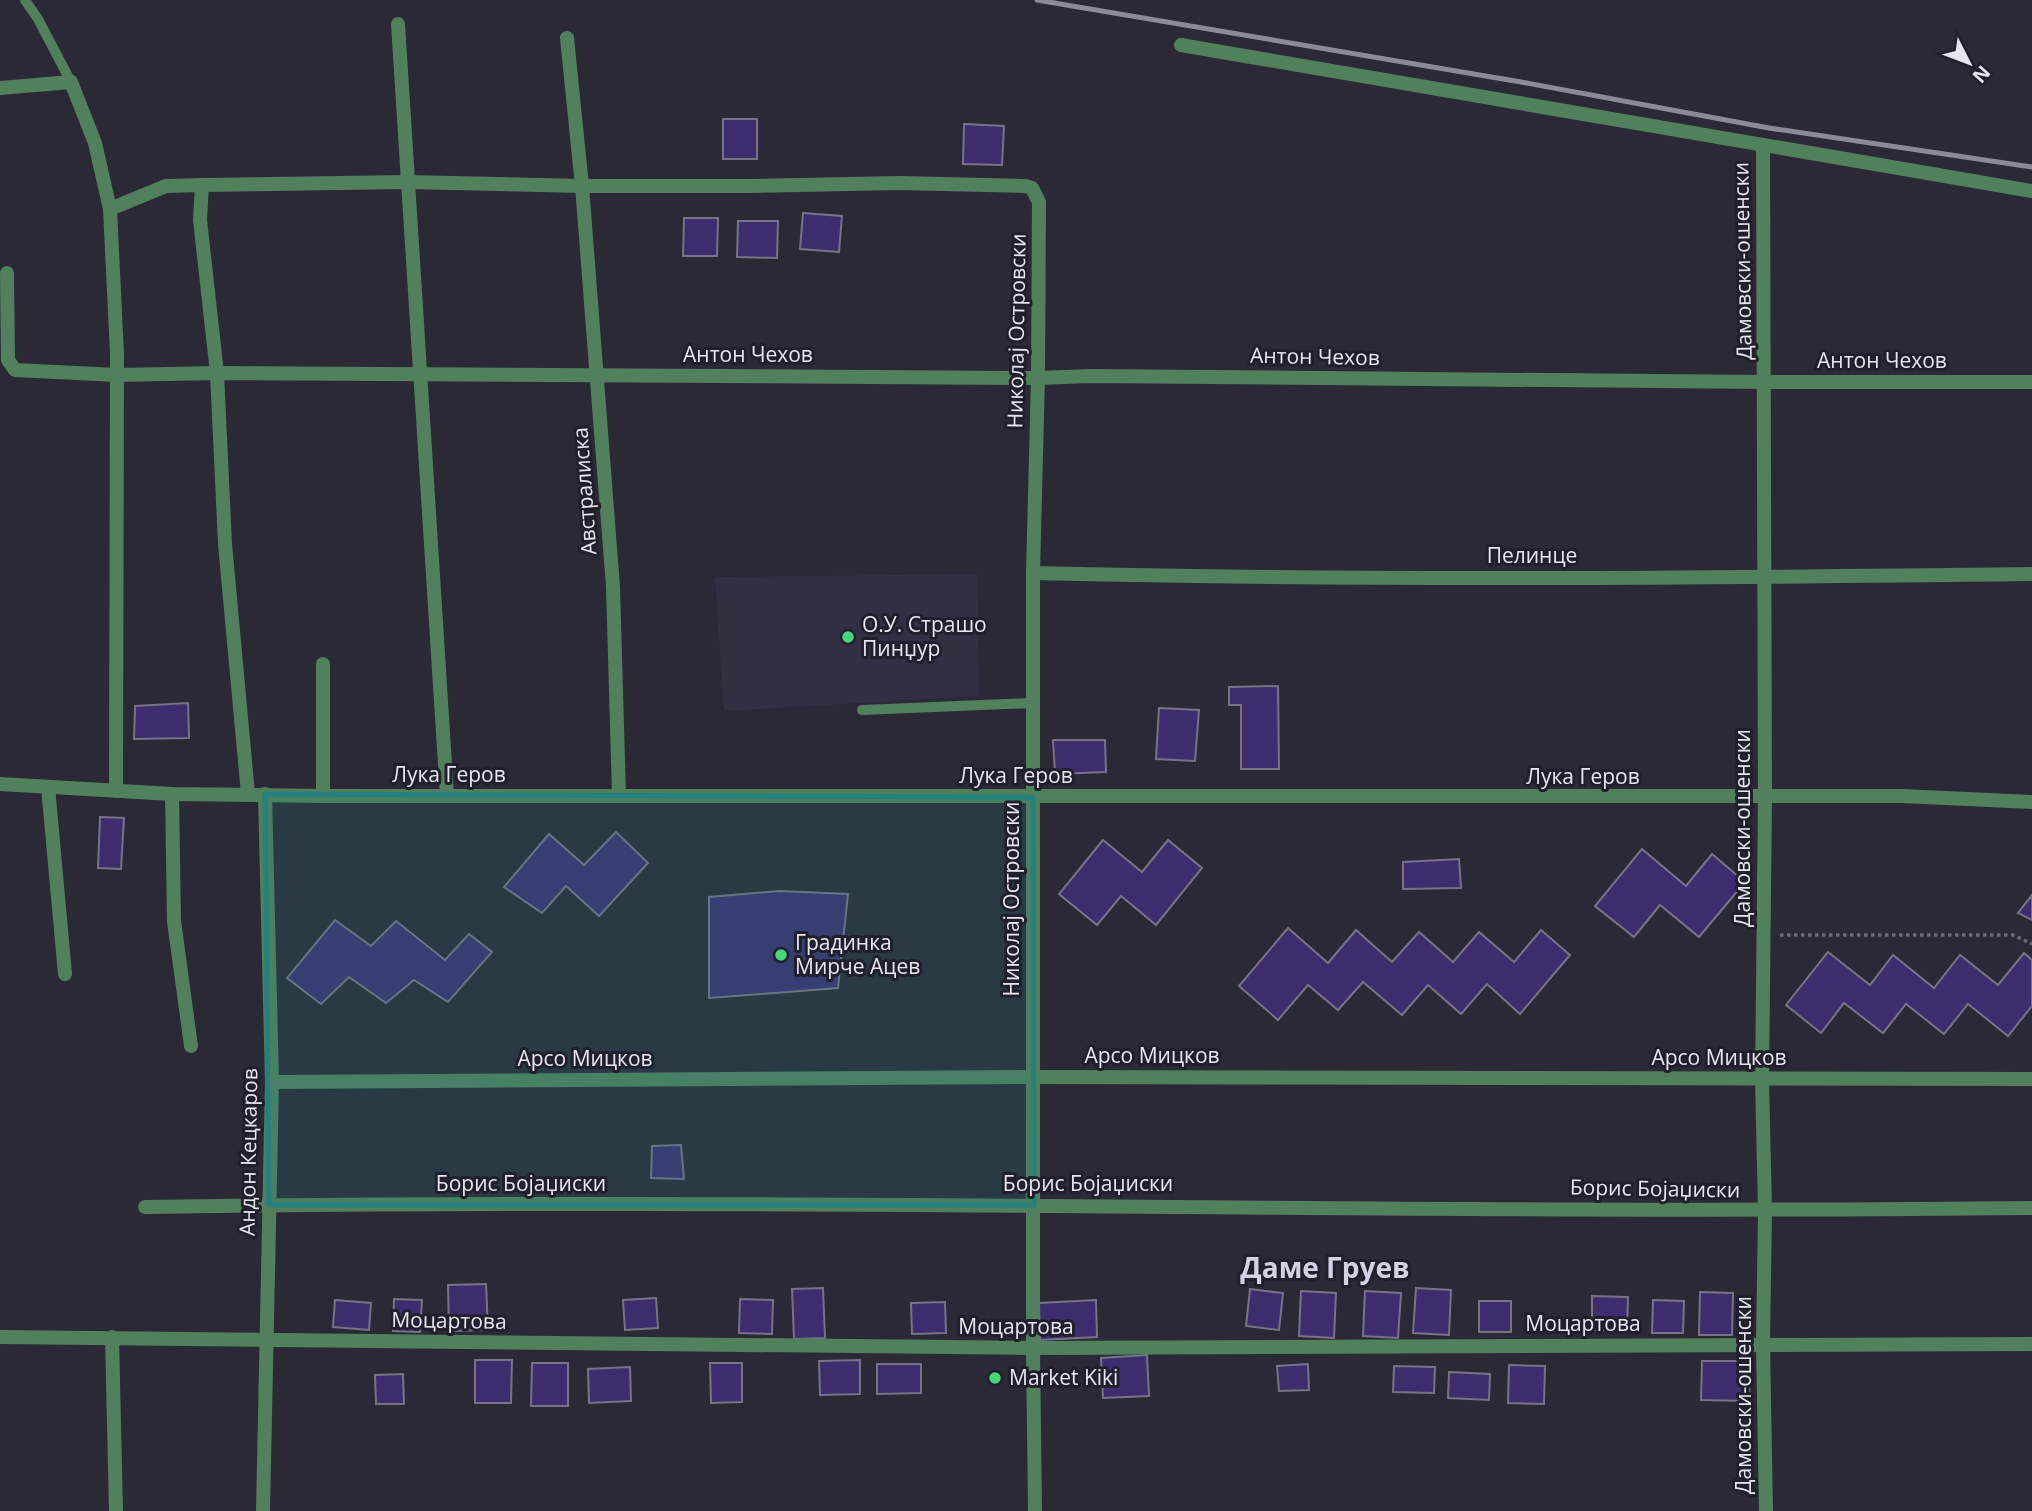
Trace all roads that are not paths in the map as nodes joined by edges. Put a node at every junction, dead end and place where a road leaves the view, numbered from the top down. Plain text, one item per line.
1 (25, 0) edge
2 (398, 24) dead end
3 (567, 38) dead end
4 (1181, 44) dead end
5 (71, 82) junction
6 (0, 88) edge
7 (1763, 145) junction
8 (407, 182) junction
9 (202, 185) junction
10 (582, 186) junction
11 (2032, 191) edge
12 (110, 209) junction
13 (7, 273) dead end
14 (217, 373) junction
15 (117, 374) junction
16 (420, 375) junction
17 (598, 375) junction
18 (1038, 378) junction
19 (1765, 382) junction
20 (2032, 382) edge
21 (1033, 573) junction
22 (2032, 574) edge
23 (1764, 578) junction
24 (323, 664) dead end
25 (1033, 703) junction
26 (862, 710) dead end
27 (0, 784) edge
28 (48, 787) junction
29 (116, 791) junction
30 (172, 794) junction
31 (248, 794) junction
32 (265, 794) junction
33 (618, 795) junction
34 (323, 796) junction
35 (447, 796) junction
36 (1033, 797) junction
37 (1765, 798) junction
38 (2032, 802) edge
39 (65, 975) dead end
40 (191, 1046) dead end
41 (1032, 1077) junction
42 (2032, 1079) edge
43 (1762, 1080) junction
44 (272, 1082) junction
45 (269, 1205) junction
46 (1034, 1205) junction
47 (145, 1207) dead end
48 (2032, 1208) edge
49 (1765, 1211) junction
50 (0, 1337) edge
51 (112, 1337) junction
52 (268, 1340) junction
53 (1763, 1343) junction
54 (2032, 1343) edge
55 (1033, 1348) junction
56 (116, 1511) edge
57 (263, 1511) edge
58 (1035, 1511) edge
59 (1766, 1511) edge

1 - 5 lane
2 - 8 street
3 - 10 street, Австралиска
4 - 7 street
5 - 6 street
5 - 12 street
7 - 11 street
7 - 19 street, Дамовски-ошенски
8 - 9 street
8 - 10 street
8 - 16 street
9 - 12 street
9 - 14 street
10 - 17 street, Австралиска
10 - 18 street, Николај Островски
12 - 15 street
13 - 15 street, Антон Чехов
14 - 15 street, Антон Чехов
14 - 16 street, Антон Чехов
14 - 31 street
15 - 29 street
16 - 17 street, Антон Чехов
16 - 35 street
17 - 18 street, Антон Чехов
17 - 33 street, Австралиска
18 - 19 street, Антон Чехов
18 - 21 street, Николај Островски
19 - 20 street, Антон Чехов
19 - 23 street, Дамовски-ошенски
21 - 23 street, Пелинце
21 - 25 street, Николај Островски
22 - 23 street, Пелинце
23 - 37 street, Дамовски-ошенски
24 - 34 street
25 - 26 lane
25 - 36 street, Николај Островски
27 - 28 street, Лука Геров
28 - 29 street, Лука Геров
28 - 39 street
29 - 30 street, Лука Геров
30 - 31 street, Лука Геров
30 - 40 street
31 - 32 street, Лука Геров
32 - 34 street, Лука Геров
32 - 44 street, Андон Кецкаров
33 - 35 street, Лука Геров
33 - 36 street, Лука Геров
34 - 35 street, Лука Геров
36 - 37 street, Лука Геров
36 - 41 street, Николај Островски
37 - 38 street, Лука Геров
37 - 43 street, Дамовски-ошенски
41 - 43 street, Арсо Мицков
41 - 44 street, Арсо Мицков
41 - 46 street, Николај Островски
42 - 43 street, Арсо Мицков
43 - 49 street, Дамовски-ошенски
44 - 45 street, Андон Кецкаров
45 - 46 street, Борис Бојаџиски
45 - 47 street, Борис Бојаџиски
45 - 52 street, Андон Кецкаров
46 - 49 street, Борис Бојаџиски
46 - 55 street, Николај Островски
48 - 49 street, Борис Бојаџиски
49 - 53 street, Дамовски-ошенски
50 - 51 street, Моцартова
51 - 52 street, Моцартова
51 - 56 street
52 - 55 street, Моцартова
52 - 57 street, Андон Кецкаров
53 - 54 street, Моцартова
53 - 55 street, Моцартова
53 - 59 street, Дамовски-ошенски
55 - 58 street, Николај Островски

